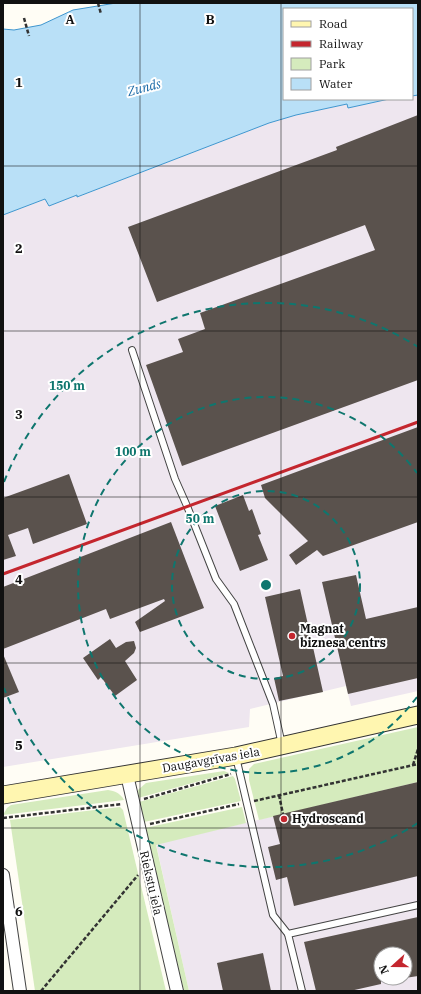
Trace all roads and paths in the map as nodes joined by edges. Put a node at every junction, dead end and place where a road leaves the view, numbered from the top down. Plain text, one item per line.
1 (98, 3) edge
2 (101, 14) dead end
3 (24, 18) dead end
4 (29, 36) dead end
5 (132, 350) dead end
6 (418, 716) edge
7 (282, 747) junction
8 (418, 749) edge
9 (236, 756) junction
10 (418, 764) edge
11 (413, 765) junction
12 (231, 774) dead end
13 (126, 775) junction
14 (3, 795) edge
15 (279, 795) junction
16 (138, 800) dead end
17 (125, 803) dead end
18 (247, 803) junction
19 (283, 814) dead end
20 (3, 818) edge
21 (138, 826) junction
22 (147, 864) junction
23 (3, 875) edge
24 (418, 905) edge
25 (288, 934) junction
26 (20, 991) edge
27 (41, 991) edge
28 (177, 991) edge
29 (302, 991) edge

1 - 2 path
3 - 4 path
5 - 7 lane
6 - 7 main road, Daugavgrīvas iela
7 - 9 main road, Daugavgrīvas iela
8 - 11 path
9 - 13 main road, Daugavgrīvas iela
9 - 18 lane
10 - 11 path
11 - 15 path
12 - 16 path
13 - 14 main road, Daugavgrīvas iela
13 - 21 street, Riekstu iela
15 - 18 path
15 - 19 path
17 - 20 path
18 - 21 path
18 - 25 lane
21 - 22 street, Riekstu iela
22 - 27 path
22 - 28 street, Riekstu iela
23 - 26 street
24 - 25 lane
25 - 29 lane

